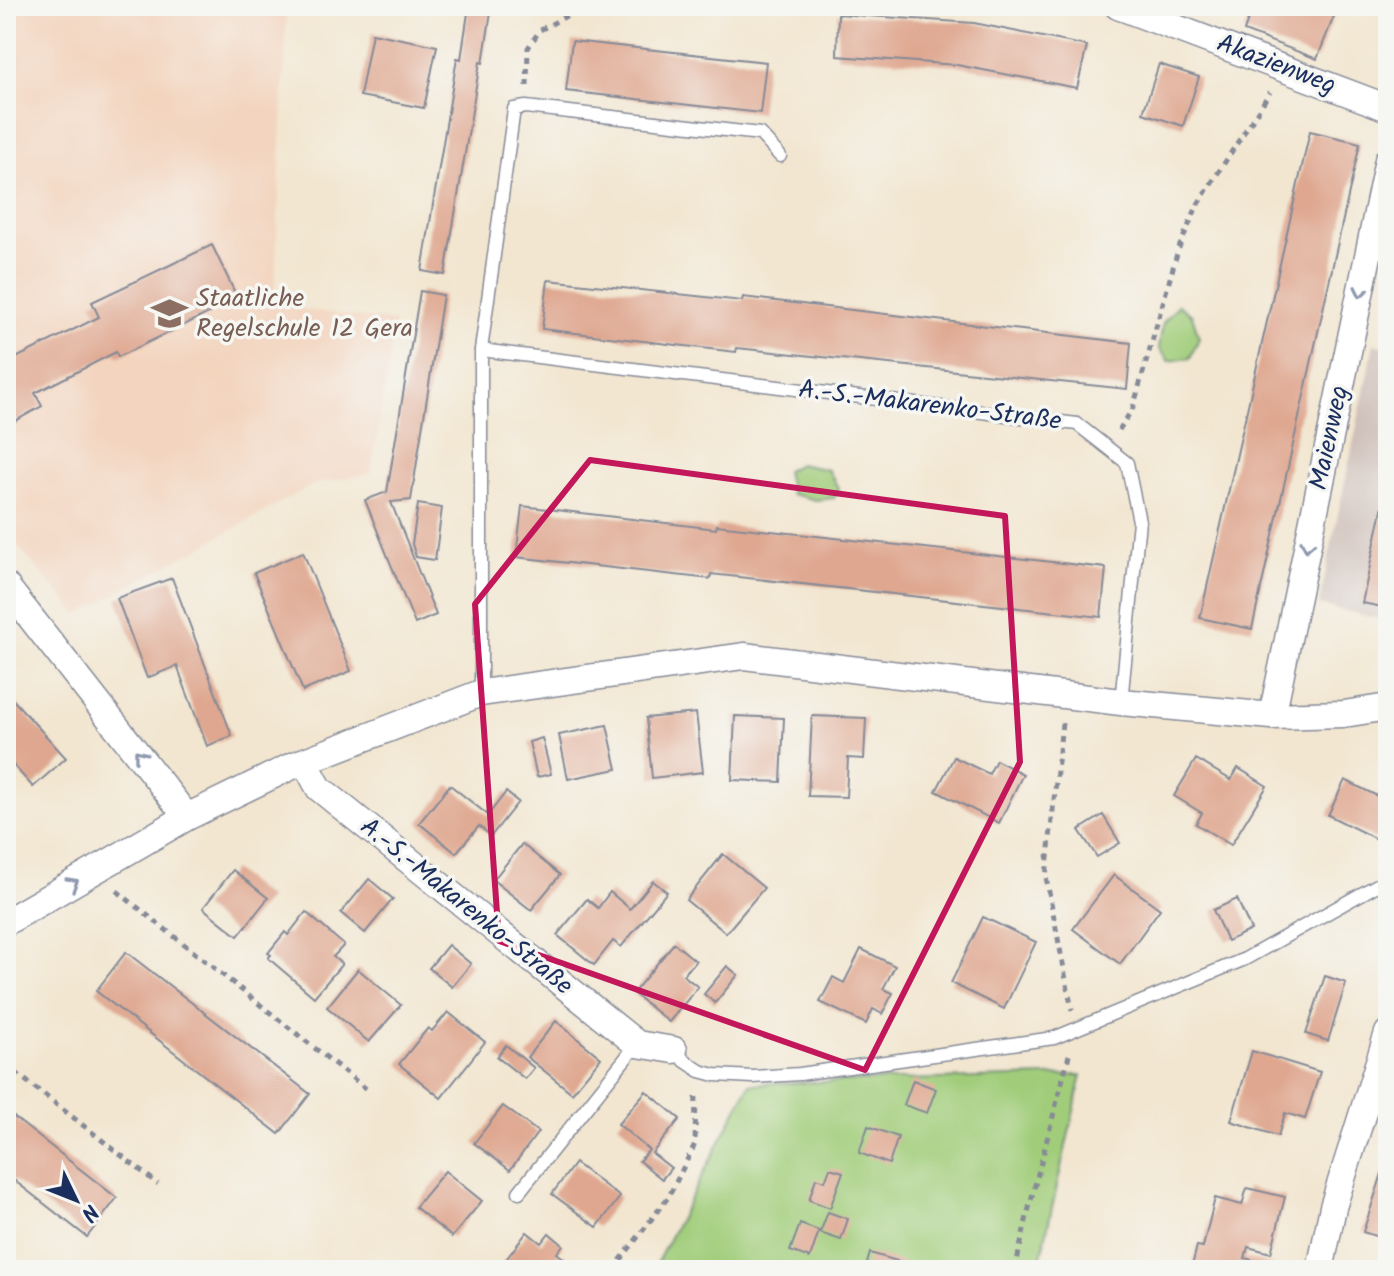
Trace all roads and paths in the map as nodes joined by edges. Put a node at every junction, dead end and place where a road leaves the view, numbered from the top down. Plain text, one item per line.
1 (585, 6) edge
2 (1118, 6) edge
3 (1285, 69) junction
4 (526, 107) junction
5 (1388, 108) edge
6 (780, 156) dead end
7 (1388, 160) edge
8 (481, 350) junction
9 (1107, 448) junction
10 (6, 586) edge
11 (481, 693) junction
12 (1065, 694) junction
13 (1121, 702) junction
14 (1388, 707) edge
15 (1272, 716) junction
16 (305, 762) junction
17 (187, 817) junction
18 (93, 872) junction
19 (1388, 879) edge
20 (6, 922) edge
21 (1075, 1029) junction
22 (1388, 1033) edge
23 (637, 1044) junction
24 (674, 1050) joint
25 (6, 1065) edge
26 (700, 1071) junction
27 (370, 1092) dead end
28 (158, 1184) dead end
29 (519, 1192) dead end
30 (613, 1270) edge
31 (1015, 1270) edge
32 (1320, 1270) edge

1 - 4 path
2 - 3 street, Akazienweg
3 - 5 street, Akazienweg
3 - 9 path
4 - 6 lane
4 - 8 lane
7 -> 15 street, Maienweg
8 - 9 lane, A.-S.-Makarenko-Straße
8 - 11 lane
9 - 13 lane, A.-S.-Makarenko-Straße
17 -> 10 street
11 - 12 street
11 - 16 street
12 - 13 street
12 - 21 path
13 - 15 street
14 - 15 street
16 - 17 street
16 - 23 street, A.-S.-Makarenko-Straße
17 - 18 street
20 -> 18 street
18 - 27 path
19 - 21 lane
21 - 26 lane
21 - 31 path
22 - 32 street
23 - 24 street, A.-S.-Makarenko-Straße
23 - 29 lane
24 - 26 lane
25 - 28 path
26 - 30 path

